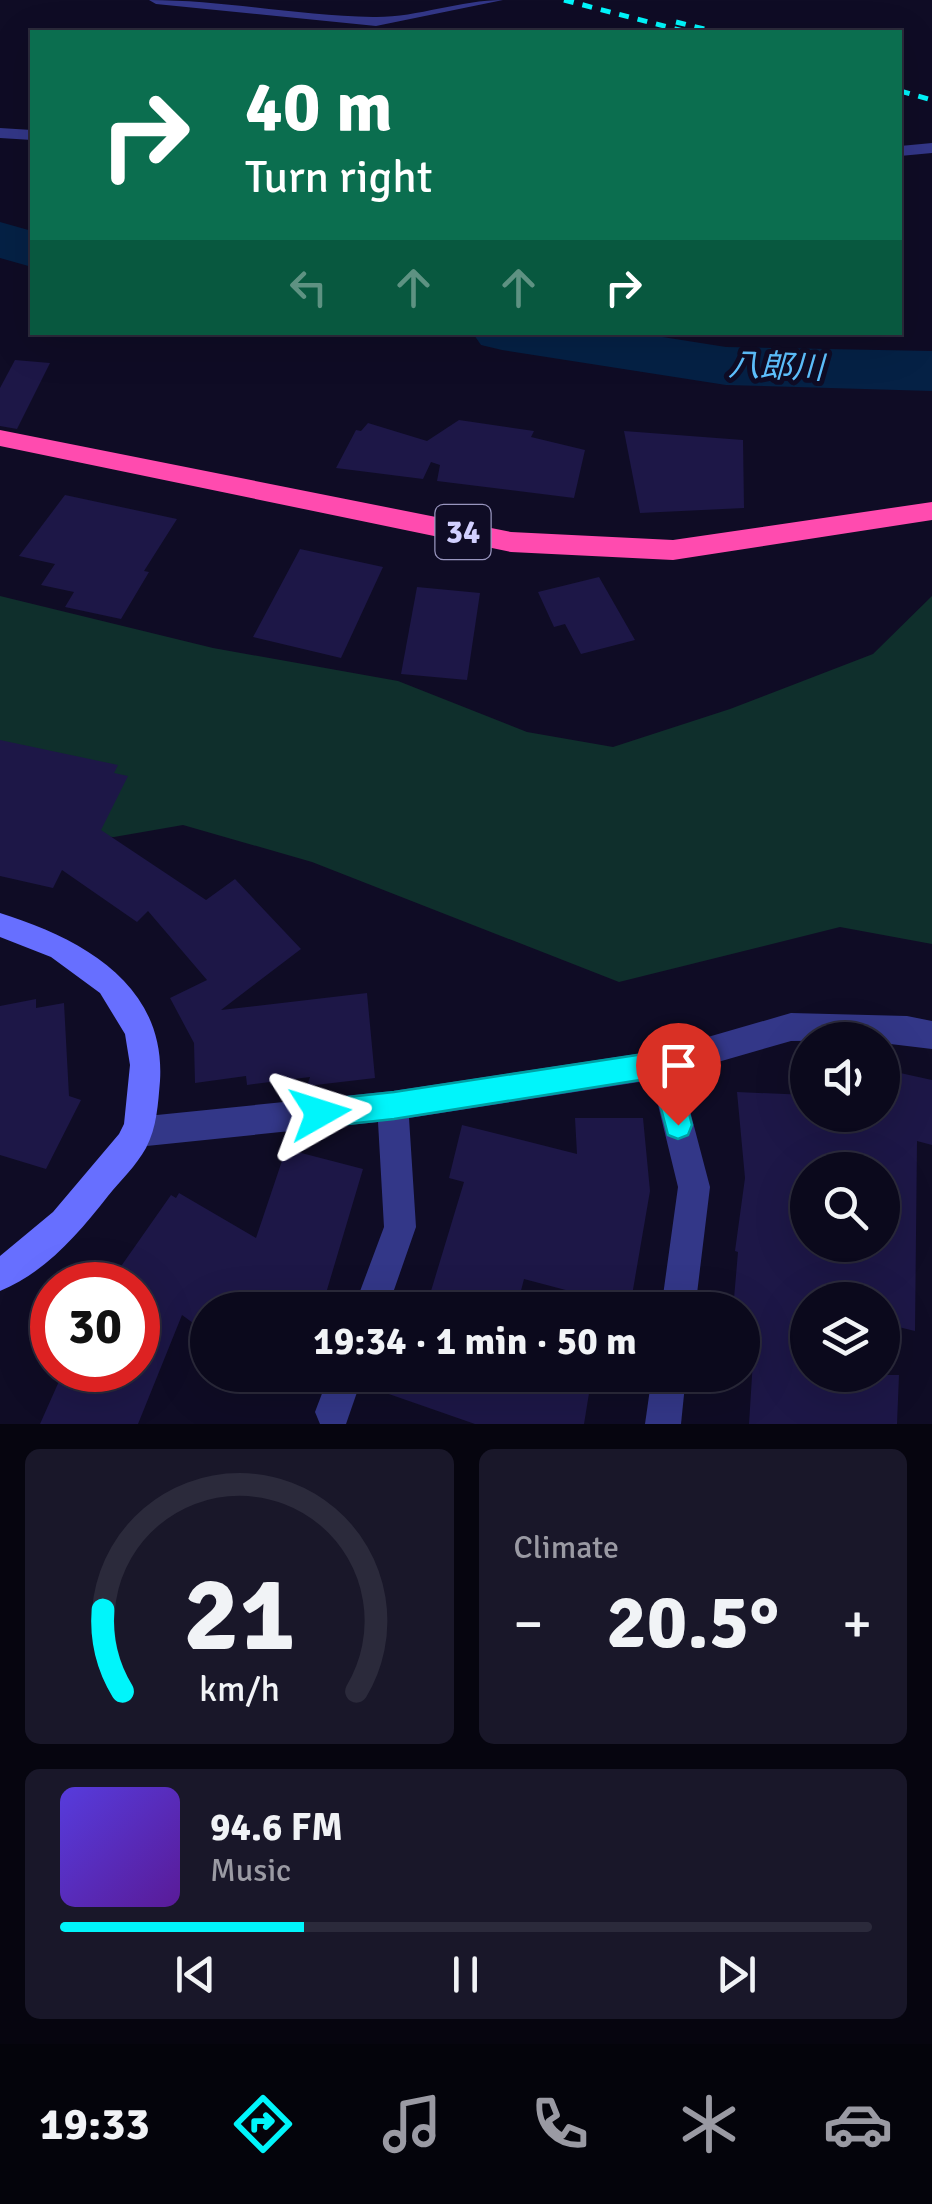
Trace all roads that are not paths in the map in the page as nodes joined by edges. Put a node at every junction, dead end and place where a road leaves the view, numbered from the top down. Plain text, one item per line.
1 (156, 0) edge
2 (496, 0) edge
3 (0, 132) edge
4 (30, 135) edge
5 (932, 148) edge
6 (902, 152) edge
7 (0, 438) edge
8 (932, 512) edge
9 (0, 925) edge
10 (932, 1035) edge
11 (663, 1064) junction
12 (394, 1106) junction
13 (138, 1132) junction
14 (0, 1274) edge
15 (377, 1292) edge
16 (680, 1292) edge
17 (340, 1392) edge
18 (667, 1392) edge
19 (333, 1412) dead end
20 (663, 1424) edge

1 - 2 street
3 - 4 street
5 - 6 street
7 - 8 highway, 34
9 - 13 street
10 - 11 street
11 - 12 street
11 - 16 street
12 - 13 street
12 - 15 street
13 - 14 street
17 - 19 street
18 - 20 street

